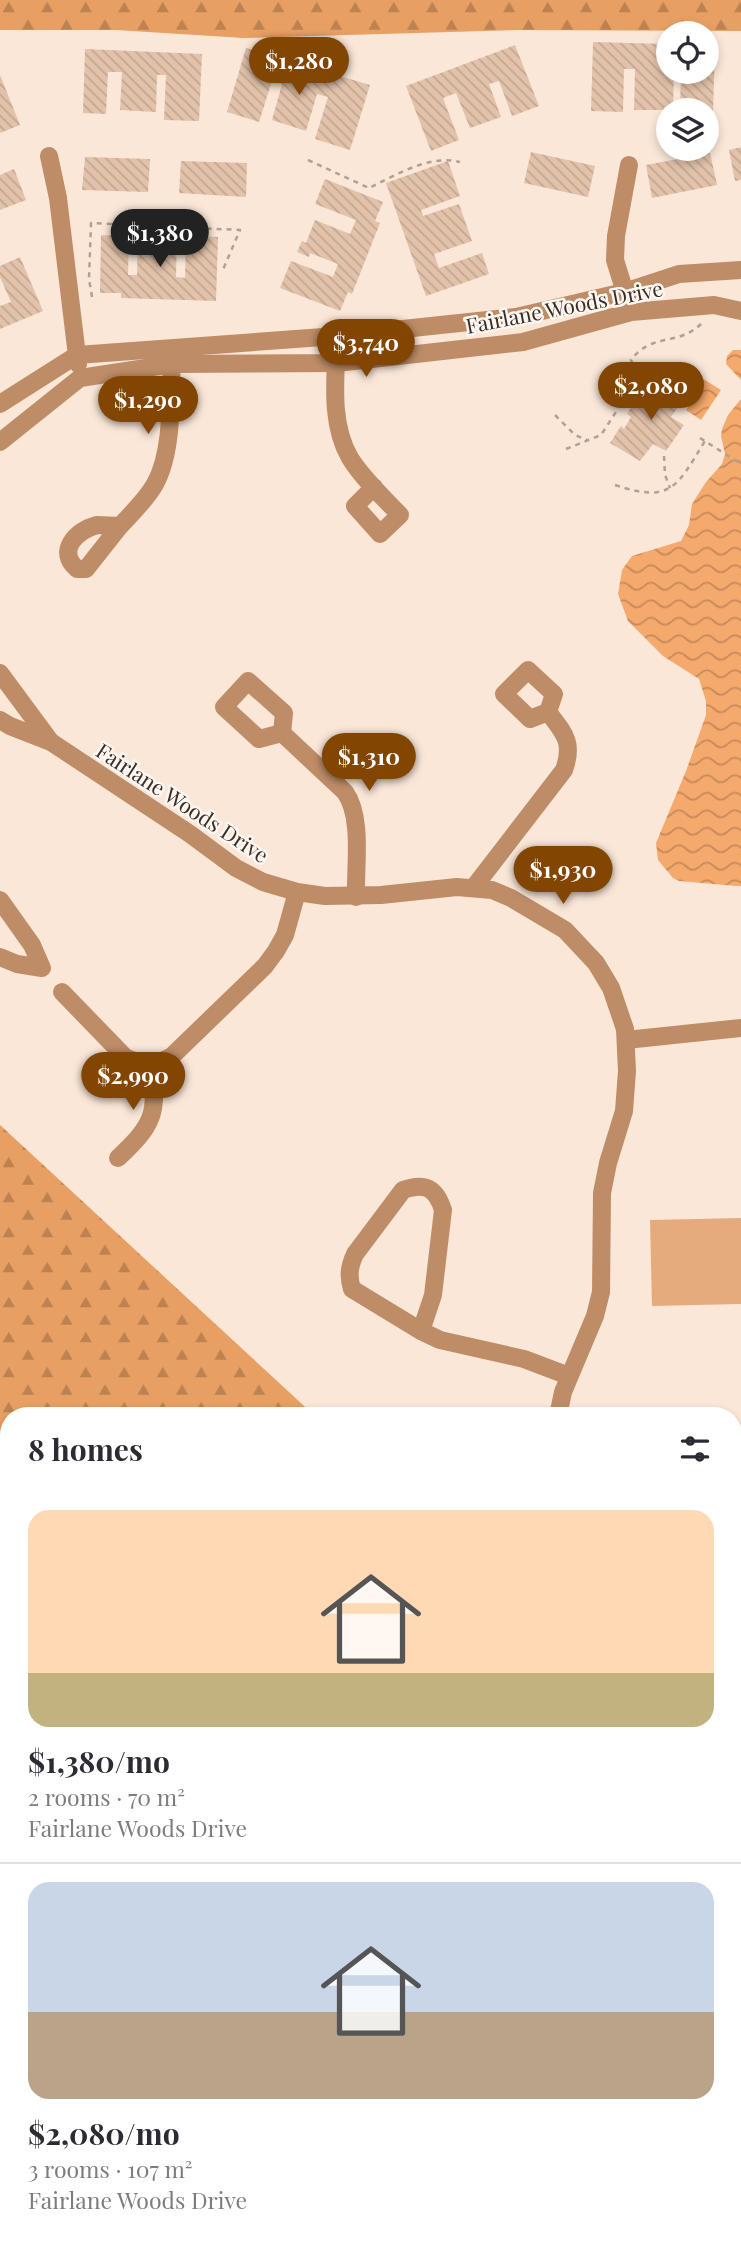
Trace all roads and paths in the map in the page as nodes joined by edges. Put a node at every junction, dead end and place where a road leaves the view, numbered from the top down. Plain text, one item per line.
1 (49, 156) dead end
2 (307, 160) dead end
3 (460, 162) dead end
4 (629, 164) dead end
5 (741, 270) edge
6 (222, 272) dead end
7 (624, 292) junction
8 (92, 297) dead end
9 (714, 305) junction
10 (741, 311) edge
11 (631, 312) junction
12 (337, 336) junction
13 (77, 355) junction
14 (172, 356) junction
15 (337, 363) junction
16 (80, 378) junction
17 (0, 404) edge
18 (555, 415) dead end
19 (700, 438) dead end
20 (590, 440) junction
21 (705, 441) junction
22 (0, 442) edge
23 (566, 449) dead end
24 (664, 456) dead end
25 (741, 464) edge
26 (615, 485) dead end
27 (374, 487) dead end
28 (670, 488) junction
29 (120, 526) dead end
30 (0, 673) edge
31 (548, 712) dead end
32 (0, 720) edge
33 (282, 733) dead end
34 (51, 742) junction
35 (474, 887) junction
36 (297, 892) junction
37 (356, 897) junction
38 (0, 900) edge
39 (0, 957) edge
40 (62, 992) dead end
41 (741, 1028) edge
42 (625, 1040) junction
43 (150, 1065) junction
44 (118, 1158) dead end
45 (421, 1331) junction
46 (569, 1376) junction
47 (560, 1407) edge

1 - 13 street
2 - 3 path
4 - 7 street
5 - 7 street, Fairlane Woods Drive
6 - 8 path
7 - 11 street
7 - 12 street, Fairlane Woods Drive
9 - 10 street, Fairlane Woods Drive
9 - 11 street, Fairlane Woods Drive
9 - 20 path
11 - 15 street, Fairlane Woods Drive
12 - 14 street, Fairlane Woods Drive
12 - 15 street
13 - 14 street, Fairlane Woods Drive
13 - 16 street
13 - 17 street, Fairlane Woods Drive
14 - 15 street, Fairlane Woods Drive
14 - 16 street, Fairlane Woods Drive
14 - 29 street
15 - 27 street
16 - 22 street
18 - 20 path
19 - 21 path
20 - 23 path
21 - 25 path
21 - 28 path
24 - 28 path
26 - 28 path
30 - 34 street, Fairlane Woods Drive
31 - 35 street
32 - 34 street, Fairlane Woods Drive
33 - 37 street
34 - 36 street, Fairlane Woods Drive
35 - 37 street, Fairlane Woods Drive
35 - 42 street, Fairlane Woods Drive
36 - 37 street, Fairlane Woods Drive
36 - 43 street
38 - 39 street
40 - 43 street
41 - 42 street
42 - 46 street, Fairlane Woods Drive
43 - 44 street
45 - 45 street
45 - 46 street
46 - 47 street, Fairlane Woods Drive

